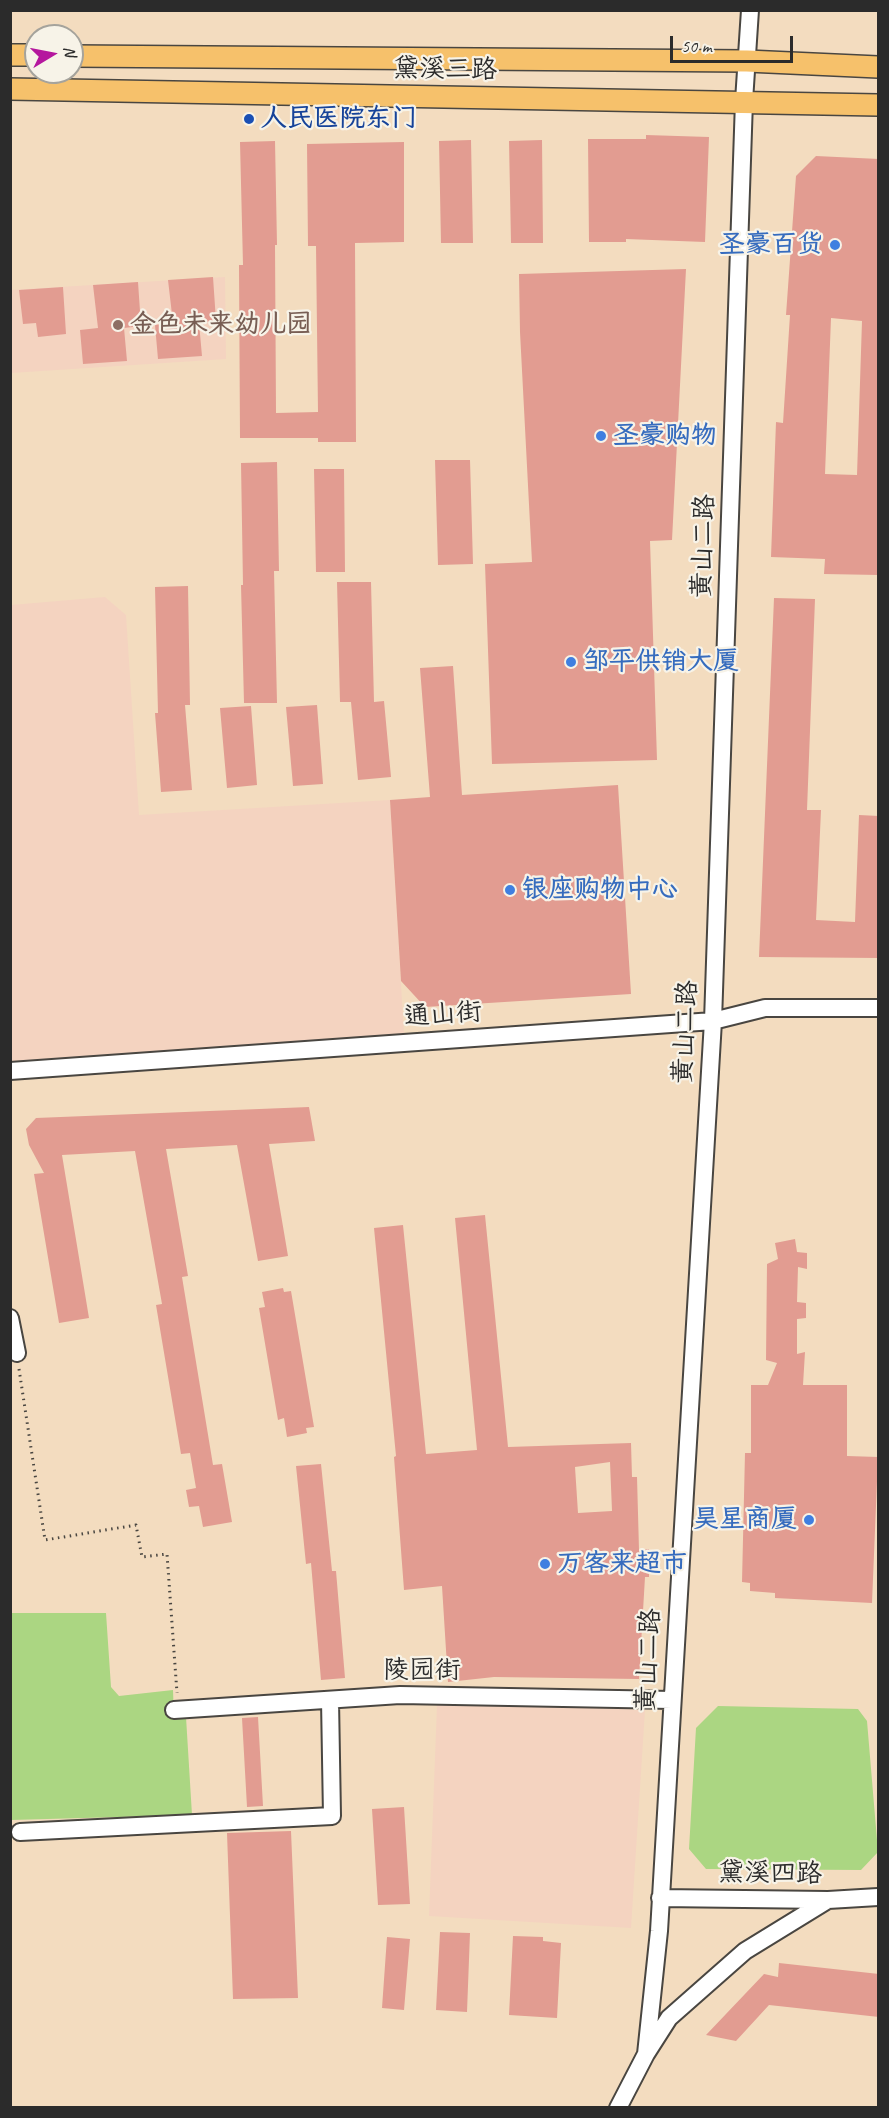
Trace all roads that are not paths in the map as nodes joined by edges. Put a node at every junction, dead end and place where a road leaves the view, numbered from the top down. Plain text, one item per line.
1 (750, 10) edge
2 (84, 56) edge
3 (747, 61) junction
4 (879, 67) edge
5 (10, 89) edge
6 (744, 101) junction
7 (879, 105) edge
8 (879, 1008) edge
9 (713, 1021) junction
10 (10, 1071) edge
11 (10, 1318) edge
12 (16, 1353) road end
13 (330, 1700) junction
14 (672, 1700) junction
15 (176, 1710) road end
16 (21, 1832) dead end
17 (879, 1897) edge
18 (660, 1898) junction
19 (828, 1900) junction
20 (646, 2054) junction
21 (618, 2108) edge

1 - 3 street, 黄山二路
2 - 3 main road, 黛溪三路
3 - 4 main road, 黛溪三路
3 - 6 street, 黄山二路
5 - 6 main road, 黛溪三路
6 - 7 main road, 黛溪三路
6 - 9 street, 黄山二路
8 - 9 street, 通山街
9 - 10 street, 通山街
9 - 14 street, 黄山二路
11 - 12 street
13 - 14 street, 陵园街
13 - 15 street, 陵园街
13 - 16 street
14 - 18 street, 黄山二路
17 - 19 street, 黛溪四路
18 - 19 street, 黛溪四路
18 - 20 street, 黄山二路
19 - 20 street
20 - 21 street

